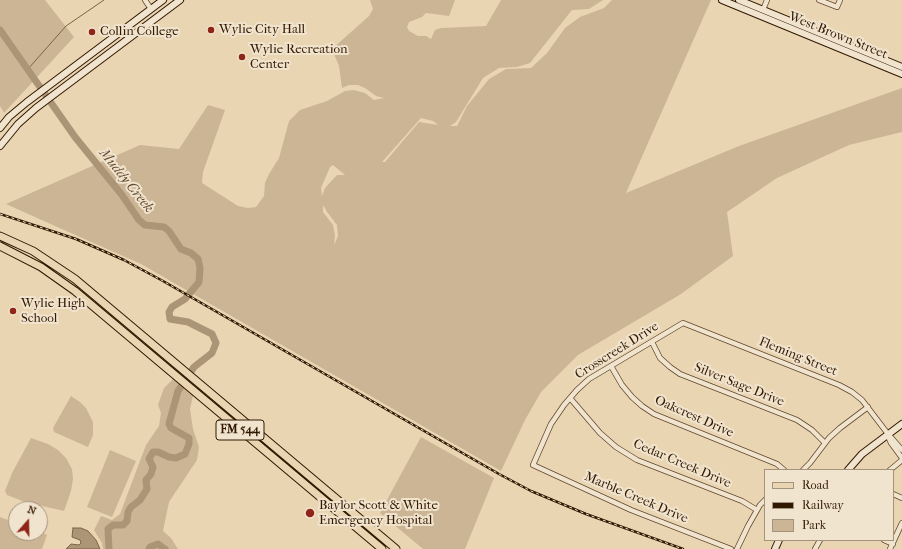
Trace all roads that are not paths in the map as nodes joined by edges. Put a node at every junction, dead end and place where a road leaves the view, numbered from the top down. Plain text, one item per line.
1 (145, 0) edge
2 (180, 0) edge
3 (722, 0) edge
4 (739, 0) edge
5 (767, 0) edge
6 (819, 0) edge
7 (840, 0) edge
8 (159, 1) edge
9 (151, 9) junction
10 (763, 10) junction
11 (159, 15) junction
12 (811, 33) junction
13 (851, 53) junction
14 (878, 58) dead end
15 (902, 67) edge
16 (902, 74) edge
17 (1, 126) edge
18 (10, 132) junction
19 (0, 146) edge
20 (0, 236) edge
21 (0, 246) edge
22 (101, 300) junction
23 (94, 308) junction
24 (683, 324) joint
25 (652, 342) junction
26 (610, 366) junction
27 (570, 398) junction
28 (868, 407) junction
29 (902, 424) edge
30 (888, 434) junction
31 (825, 444) junction
32 (902, 450) edge
33 (902, 459) edge
34 (533, 465) joint
35 (783, 469) edge
36 (804, 469) edge
37 (849, 469) edge
38 (891, 469) edge
39 (313, 480) junction
40 (307, 486) junction
41 (764, 501) edge
42 (757, 510) junction
43 (902, 523) edge
44 (886, 541) edge
45 (893, 544) junction
46 (382, 549) edge
47 (396, 549) edge
48 (731, 549) edge
49 (737, 549) edge
50 (890, 549) edge

1 - 9 street
2 - 11 main road
3 - 12 main road, West Brown Street
4 - 10 main road, West Brown Street
5 - 10 street
6 - 7 street
8 - 9 main road
8 - 11 main road
9 - 11 main road
9 - 17 main road
10 - 12 main road, West Brown Street
11 - 18 main road
12 - 13 main road, West Brown Street
12 - 15 main road, West Brown Street
13 - 14 main road
13 - 16 main road, West Brown Street
17 - 18 main road
18 - 19 main road
20 - 22 main road, FM 544 / FM 544
21 - 23 main road, FM 544 / FM 544
22 - 23 main road
22 - 39 main road, FM 544 / FM 544
23 - 40 main road, FM 544 / FM 544
24 - 25 street, Crosscreek Drive
24 - 28 street, Fleming Street
25 - 26 street, Crosscreek Drive
25 - 31 street, Silver Sage Drive
26 - 27 street, Crosscreek Drive
26 - 35 street, Oakcrest Drive
27 - 34 street, Crosscreek Drive
27 - 42 street, Cedar Creek Drive
28 - 30 street, Fleming Street
28 - 31 street
29 - 30 main road
30 - 32 street, Fleming Street
30 - 33 street, Fleming Street
30 - 37 main road
31 - 36 street
33 - 38 street
34 - 48 street, Marble Creek Drive
39 - 40 main road
39 - 47 main road, FM 544 / FM 544
40 - 46 main road, FM 544 / FM 544
41 - 42 street
42 - 49 street
43 - 45 street
44 - 45 street
45 - 50 street

